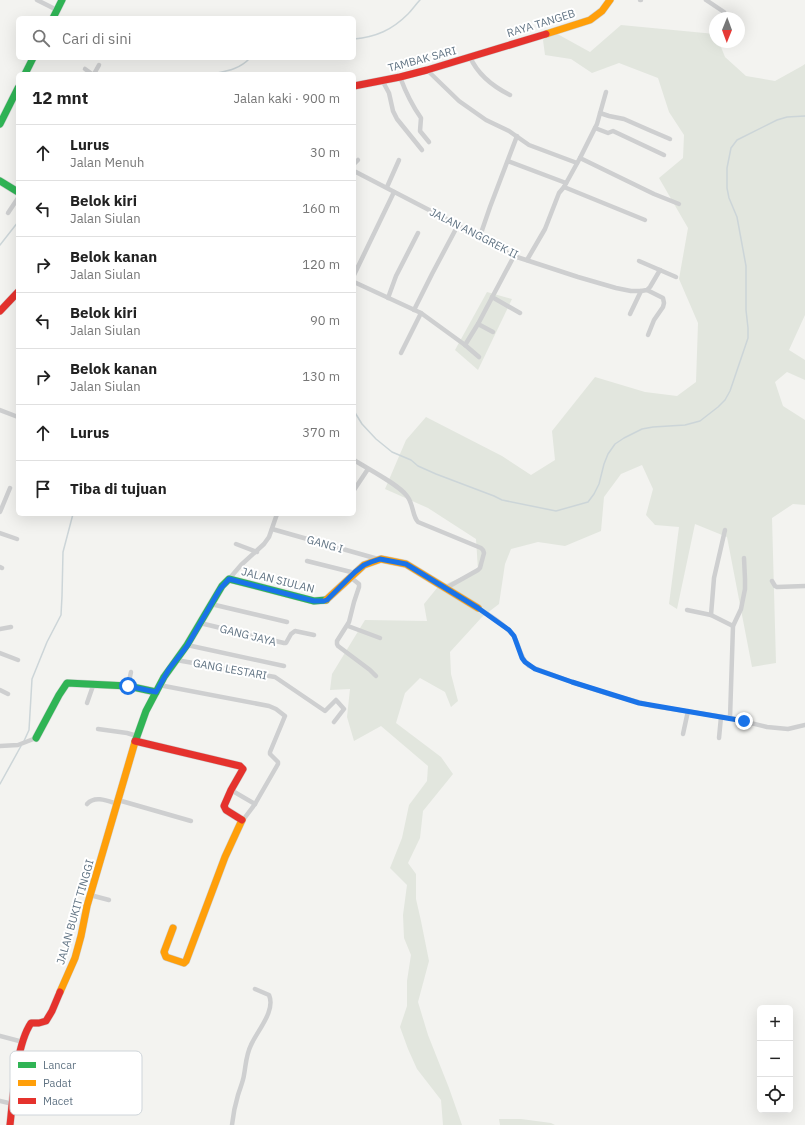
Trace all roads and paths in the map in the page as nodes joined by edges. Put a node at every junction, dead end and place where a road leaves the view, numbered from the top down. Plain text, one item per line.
1 (37, 0) edge
2 (62, 0) edge
3 (610, 0) edge
4 (706, 0) edge
5 (57, 10) junction
6 (724, 12) dead end
7 (54, 16) edge
8 (494, 49) joint
9 (470, 57) junction
10 (32, 60) edge
11 (100, 65) dead end
12 (85, 69) dead end
13 (427, 70) junction
14 (26, 72) edge
15 (90, 72) edge
16 (95, 72) edge
17 (400, 77) junction
18 (382, 80) junction
19 (356, 86) edge
20 (16, 92) edge
21 (606, 92) dead end
22 (510, 95) dead end
23 (600, 112) junction
24 (0, 124) edge
25 (595, 128) junction
26 (517, 136) junction
27 (670, 139) dead end
28 (429, 142) dead end
29 (422, 150) dead end
30 (664, 155) dead end
31 (580, 158) junction
32 (399, 160) dead end
33 (508, 161) junction
34 (577, 164) junction
35 (356, 171) edge
36 (0, 181) edge
37 (565, 185) junction
38 (386, 187) junction
39 (16, 191) edge
40 (394, 192) junction
41 (16, 201) edge
42 (679, 204) dead end
43 (8, 213) dead end
44 (645, 220) dead end
45 (458, 226) junction
46 (418, 233) dead end
47 (480, 238) junction
48 (514, 256) junction
49 (527, 260) junction
50 (639, 261) dead end
51 (660, 270) junction
52 (356, 271) edge
53 (676, 277) dead end
54 (356, 283) edge
55 (647, 290) junction
56 (640, 291) junction
57 (16, 294) edge
58 (492, 297) junction
59 (388, 298) junction
60 (414, 310) junction
61 (0, 311) edge
62 (421, 313) junction
63 (520, 313) dead end
64 (630, 314) dead end
65 (478, 324) junction
66 (493, 332) dead end
67 (648, 335) dead end
68 (465, 345) junction
69 (401, 353) dead end
70 (479, 357) dead end
71 (0, 410) edge
72 (16, 416) edge
73 (356, 461) edge
74 (368, 469) junction
75 (356, 487) edge
76 (10, 488) dead end
77 (0, 512) edge
78 (276, 516) edge
79 (272, 529) junction
80 (725, 530) dead end
81 (0, 533) edge
82 (17, 539) dead end
83 (236, 544) dead end
84 (257, 552) junction
85 (744, 558) dead end
86 (378, 560) junction
87 (307, 561) dead end
88 (352, 575) junction
89 (229, 579) junction
90 (772, 581) dead end
91 (805, 586) edge
92 (446, 588) junction
93 (211, 604) junction
94 (478, 608) joint
95 (688, 610) dead end
96 (711, 615) junction
97 (287, 622) dead end
98 (200, 623) junction
99 (348, 626) junction
100 (733, 626) junction
101 (11, 627) dead end
102 (0, 629) edge
103 (314, 635) dead end
104 (380, 638) dead end
105 (187, 646) junction
106 (0, 653) edge
107 (18, 660) dead end
108 (176, 660) junction
109 (284, 666) dead end
110 (131, 672) dead end
111 (376, 676) dead end
112 (94, 683) junction
113 (128, 686) junction
114 (158, 688) junction
115 (0, 690) edge
116 (8, 694) dead end
117 (87, 703) dead end
118 (688, 711) junction
119 (721, 717) junction
120 (730, 718) junction
121 (334, 722) dead end
122 (805, 725) edge
123 (98, 729) dead end
124 (683, 734) dead end
125 (36, 738) joint
126 (719, 738) dead end
127 (136, 739) junction
128 (0, 746) edge
129 (231, 790) junction
130 (118, 802) junction
131 (87, 804) dead end
132 (255, 804) junction
133 (243, 820) junction
134 (191, 821) dead end
135 (90, 895) junction
136 (108, 900) dead end
137 (173, 928) dead end
138 (255, 989) dead end
139 (0, 1036) edge
140 (23, 1042) junction
141 (21, 1051) edge
142 (0, 1101) edge
143 (10, 1103) edge
144 (11, 1115) edge
145 (10, 1125) edge
146 (232, 1125) edge

1 - 5 street
2 - 5 street
3 - 8 street, RAYA TANGEB
4 - 6 street
5 - 7 street
8 - 9 street, TAMBAK SARI
9 - 13 street, TAMBAK SARI
9 - 22 street
10 - 14 street
11 - 16 street
12 - 15 street
13 - 17 street, TAMBAK SARI
13 - 26 street
17 - 18 street, TAMBAK SARI
17 - 28 street
18 - 19 street, TAMBAK SARI
18 - 29 street
20 - 24 street
21 - 23 street
23 - 25 street
23 - 27 street
25 - 30 street
25 - 31 street
26 - 33 street
26 - 34 street
31 - 34 street
31 - 42 street
32 - 38 street
33 - 37 street
33 - 47 street
34 - 37 street
35 - 38 street, JALAN ANGGREK II
36 - 39 street
37 - 44 street
37 - 49 street
38 - 40 street, JALAN ANGGREK II
40 - 45 street, JALAN ANGGREK II
40 - 52 street
41 - 43 street
45 - 47 street, JALAN ANGGREK II
45 - 60 street
46 - 59 street
47 - 48 street, JALAN ANGGREK II
48 - 49 street, JALAN ANGGREK II
48 - 58 street
49 - 56 street, JALAN ANGGREK II
50 - 51 street
51 - 53 street
51 - 55 street
54 - 59 street
55 - 56 street, JALAN ANGGREK II
55 - 67 street
56 - 64 street
57 - 61 street
58 - 63 street
58 - 65 street
59 - 60 street
60 - 62 street
62 - 68 street
62 - 69 street
65 - 66 street
65 - 68 street
68 - 70 street
71 - 72 street
73 - 74 street
74 - 75 street
74 - 92 street
76 - 77 street
78 - 79 street
79 - 84 street
79 - 86 street, GANG I
80 - 96 street
81 - 82 street
83 - 84 street
84 - 89 street
85 - 100 street
86 - 88 street, JALAN SIULAN
86 - 92 street
87 - 88 street
88 - 89 street, JALAN SIULAN
88 - 99 street
89 - 93 street, JALAN SIULAN
90 - 91 street
92 - 94 street
93 - 97 street
93 - 98 street, JALAN SIULAN
94 - 118 street
95 - 96 street
96 - 100 street
98 - 103 street, GANG JAYA
98 - 105 street, JALAN SIULAN
99 - 104 street
99 - 111 street
100 - 120 street
101 - 102 street
105 - 108 street, JALAN SIULAN
105 - 109 street
106 - 107 street
108 - 114 street, JALAN SIULAN
108 - 121 street, GANG LESTARI
110 - 113 street
112 - 113 street
112 - 117 street
112 - 125 street
113 - 114 street
114 - 127 street, JALAN BUKIT TINGGI
114 - 132 street
115 - 116 street
118 - 119 street
118 - 124 street
119 - 120 street
119 - 126 street
120 - 122 street
123 - 127 street
125 - 128 street
127 - 129 street
127 - 130 street, JALAN BUKIT TINGGI
129 - 132 street
129 - 133 street
130 - 131 street
130 - 134 street
130 - 135 street, JALAN BUKIT TINGGI
132 - 133 street
133 - 137 street
135 - 136 street
135 - 140 street, JALAN BUKIT TINGGI
138 - 146 street
139 - 140 street
140 - 141 street, JALAN BUKIT TINGGI
142 - 143 street
144 - 145 street, JALAN BUKIT TINGGI

